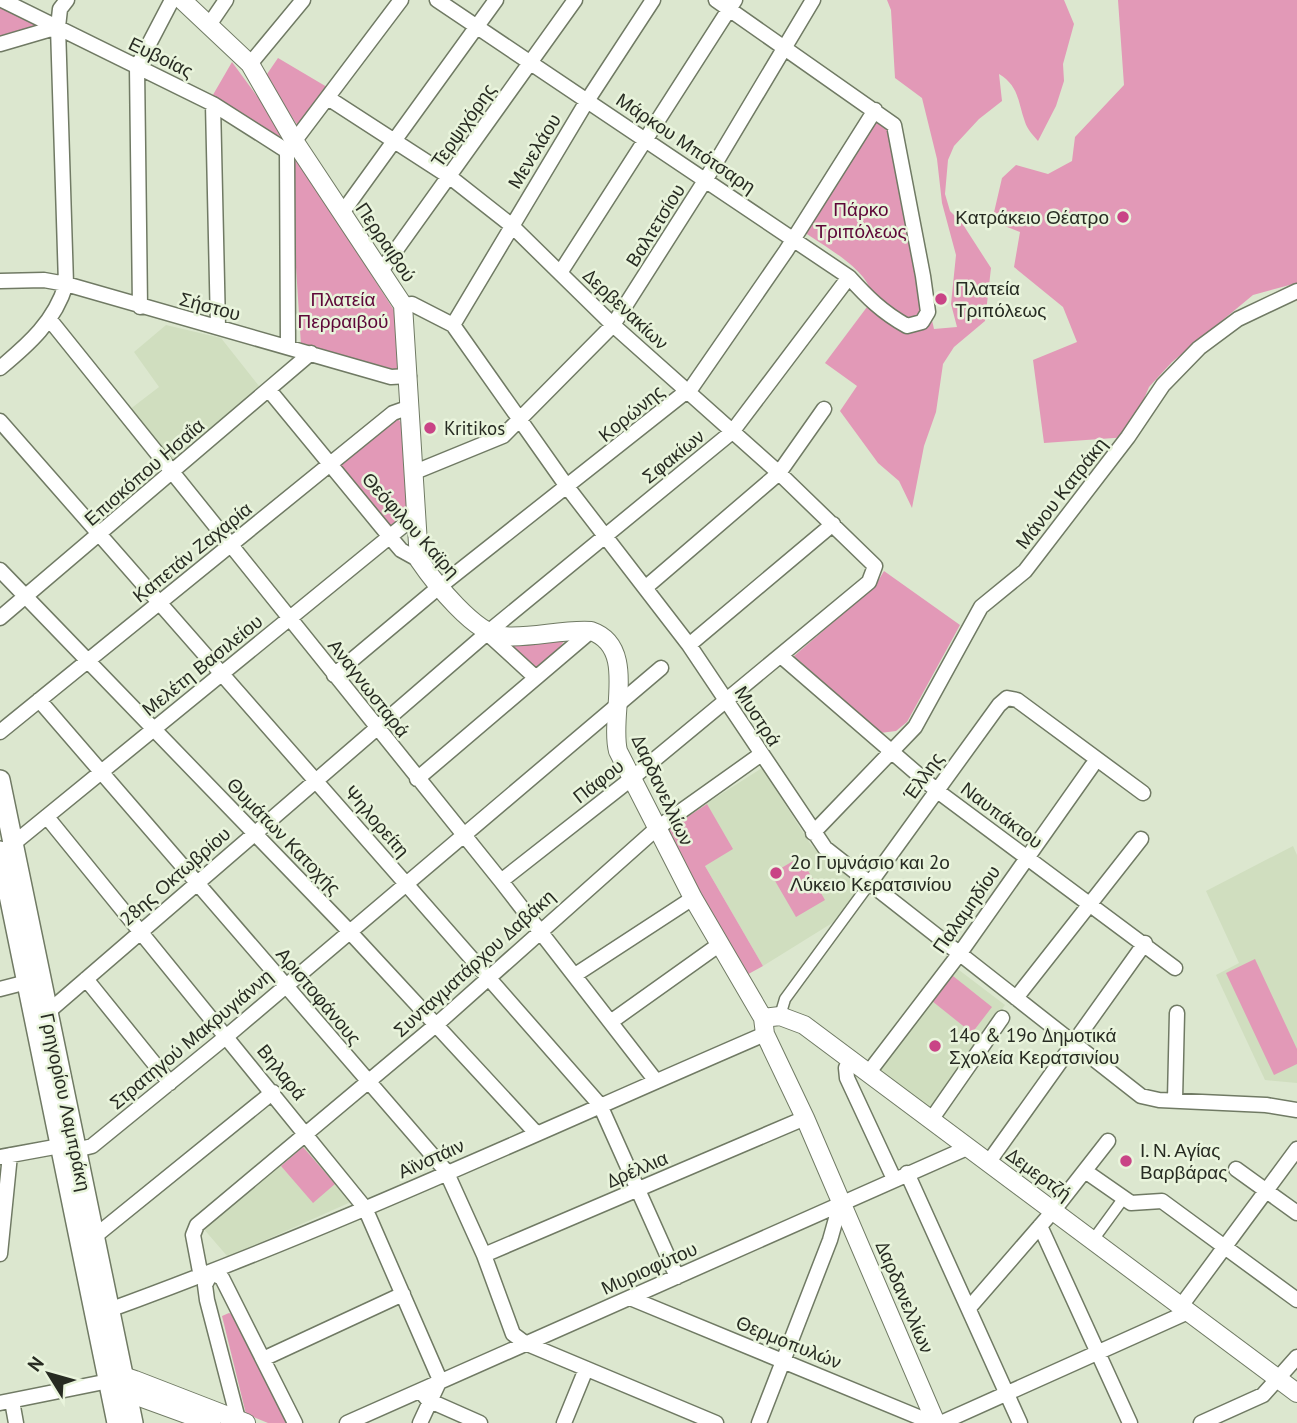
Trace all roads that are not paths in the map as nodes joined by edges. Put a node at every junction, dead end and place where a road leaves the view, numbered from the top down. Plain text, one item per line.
1 (2, 0) edge
2 (67, 0) edge
3 (172, 0) edge
4 (182, 0) edge
5 (226, 0) edge
6 (303, 0) edge
7 (401, 0) edge
8 (437, 0) edge
9 (496, 0) edge
10 (575, 0) edge
11 (653, 0) edge
12 (716, 0) edge
13 (813, 0) edge
14 (732, 5) edge
15 (209, 25) junction
16 (58, 27) junction
17 (477, 27) junction
18 (0, 44) edge
19 (785, 47) junction
20 (530, 63) junction
21 (250, 64) junction
22 (137, 67) junction
23 (328, 98) junction
24 (587, 101) junction
25 (213, 104) junction
26 (875, 110) junction
27 (648, 139) junction
28 (396, 140) junction
29 (291, 146) junction
30 (450, 177) junction
31 (706, 179) junction
32 (342, 213) junction
33 (511, 225) junction
34 (792, 238) junction
35 (381, 271) junction
36 (560, 273) junction
37 (849, 277) junction
38 (0, 281) edge
39 (66, 284) junction
40 (1297, 291) edge
41 (403, 305) junction
42 (140, 307) junction
43 (50, 320) junction
44 (453, 325) junction
45 (613, 326) junction
46 (218, 327) junction
47 (288, 346) junction
48 (311, 353) junction
49 (0, 368) edge
50 (409, 376) junction
51 (270, 390) junction
52 (687, 392) junction
53 (410, 407) junction
54 (824, 409) dead end
55 (0, 421) edge
56 (521, 421) junction
57 (732, 432) junction
58 (330, 466) junction
59 (172, 471) junction
60 (415, 472) junction
61 (779, 473) junction
62 (568, 488) junction
63 (415, 516) junction
64 (833, 524) junction
65 (100, 535) junction
66 (390, 537) junction
67 (605, 537) junction
68 (230, 546) junction
69 (419, 560) junction
70 (0, 570) edge
71 (874, 573) joint
72 (439, 587) junction
73 (645, 588) junction
74 (27, 598) junction
75 (159, 604) junction
76 (0, 618) edge
77 (290, 618) junction
78 (590, 631) junction
79 (487, 633) junction
80 (689, 645) junction
81 (781, 656) junction
82 (89, 660) junction
83 (661, 667) dead end
84 (221, 675) junction
85 (334, 675) junction
86 (535, 677) junction
87 (39, 701) junction
88 (726, 702) junction
89 (617, 707) junction
90 (376, 728) junction
91 (154, 730) junction
92 (0, 732) edge
93 (891, 753) junction
94 (760, 755) junction
95 (1092, 766) dead end
96 (102, 772) junction
97 (417, 779) junction
98 (631, 779) junction
99 (0, 780) edge
100 (315, 780) junction
101 (936, 790) junction
102 (1143, 793) dead end
103 (47, 817) junction
104 (656, 829) junction
105 (254, 833) junction
106 (813, 833) junction
107 (462, 834) junction
108 (1141, 839) dead end
109 (7, 848) edge
110 (1026, 857) junction
111 (501, 881) junction
112 (197, 883) junction
113 (405, 883) junction
114 (870, 883) junction
115 (694, 898) junction
116 (1090, 902) junction
117 (141, 931) junction
118 (349, 931) junction
119 (539, 931) junction
120 (1145, 943) junction
121 (720, 944) junction
122 (960, 953) junction
123 (1175, 968) dead end
124 (575, 975) junction
125 (489, 978) junction
126 (86, 979) junction
127 (27, 982) junction
128 (285, 985) junction
129 (0, 989) edge
130 (1016, 998) junction
131 (48, 1012) junction
132 (1177, 1013) dead end
133 (1002, 1018) dead end
134 (612, 1021) junction
135 (769, 1023) junction
136 (437, 1024) junction
137 (228, 1036) junction
138 (1075, 1041) junction
139 (852, 1059) junction
140 (869, 1073) junction
141 (656, 1081) junction
142 (170, 1083) junction
143 (368, 1083) junction
144 (273, 1092) junction
145 (1175, 1100) junction
146 (600, 1105) junction
147 (1297, 1110) edge
148 (805, 1118) junction
149 (931, 1120) junction
150 (306, 1133) junction
151 (536, 1133) junction
152 (1108, 1141) dead end
153 (68, 1148) junction
154 (967, 1148) junction
155 (1297, 1149) edge
156 (5, 1156) edge
157 (988, 1163) junction
158 (1236, 1169) dead end
159 (446, 1171) junction
160 (1085, 1171) junction
161 (900, 1176) junction
162 (639, 1189) junction
163 (1267, 1192) junction
164 (1123, 1199) junction
165 (841, 1201) junction
166 (366, 1208) junction
167 (1054, 1210) junction
168 (1297, 1213) edge
169 (1040, 1226) junction
170 (94, 1237) junction
171 (1093, 1240) junction
172 (1225, 1248) junction
173 (0, 1254) edge
174 (484, 1255) junction
175 (206, 1275) junction
176 (677, 1277) junction
177 (403, 1294) junction
178 (630, 1298) junction
179 (1297, 1300) edge
180 (969, 1308) junction
181 (1184, 1309) junction
182 (109, 1310) junction
183 (525, 1343) junction
184 (1099, 1353) junction
185 (1297, 1357) edge
186 (263, 1359) junction
187 (784, 1360) junction
188 (586, 1370) junction
189 (440, 1380) junction
190 (1279, 1380) junction
191 (119, 1383) junction
192 (1297, 1393) edge
193 (1007, 1394) junction
194 (424, 1395) junction
195 (6, 1402) edge
196 (160, 1403) junction
197 (241, 1422) edge
198 (16, 1423) edge
199 (117, 1423) edge
200 (134, 1423) edge
201 (211, 1423) edge
202 (295, 1423) edge
203 (347, 1423) edge
204 (419, 1423) edge
205 (480, 1423) edge
206 (565, 1423) edge
207 (716, 1423) edge
208 (759, 1423) edge
209 (937, 1423) edge
210 (1020, 1423) edge
211 (1130, 1423) edge
212 (1201, 1423) edge

1 - 16 street, Ευβοίας
2 - 16 street
3 - 22 street
4 - 15 street, Περραιβού
5 - 15 street
6 - 21 street
7 - 23 street
8 - 17 street, Μάρκου Μπότσαρη
9 - 17 street
10 - 20 street, Τερψιχόρης
11 - 24 street, Μενελάου
12 - 14 street
13 - 19 street, Βαλτετσίου
14 - 19 street
14 - 27 street
15 - 21 street, Περραιβού
16 - 18 street
16 - 22 street, Ευβοίας
16 - 39 street
17 - 20 street, Μάρκου Μπότσαρη
17 - 28 street
19 - 26 street
19 - 31 street, Βαλτετσίου
20 - 24 street, Μάρκου Μπότσαρη
20 - 30 street, Τερψιχόρης
21 - 29 street, Περραιβού
22 - 25 street, Ευβοίας
22 - 42 street
23 - 28 street, Δερβενακίων
23 - 29 street
24 - 27 street, Μάρκου Μπότσαρη
24 - 33 street, Μενελάου
25 - 29 street, Ευβοίας
25 - 46 street
26 - 34 street, Κορώνης
26 - 37 street, Μάρκου Μπότσαρη
27 - 31 street, Μάρκου Μπότσαρη
27 - 36 street
28 - 30 street, Δερβενακίων
28 - 32 street
29 - 32 street, Περραιβού
29 - 47 street
30 - 33 street, Δερβενακίων
30 - 35 street, Τερψιχόρης
31 - 34 street, Μάρκου Μπότσαρη
31 - 45 street, Βαλτετσίου
32 - 35 street, Περραιβού
33 - 36 street, Δερβενακίων
33 - 44 street, Μενελάου
34 - 37 street, Μάρκου Μπότσαρη
34 - 52 street, Κορώνης
35 - 41 street, Περραιβού
36 - 45 street, Δερβενακίων
37 - 57 street, Σφακίων
38 - 39 street, Σήστου
39 - 42 street, Σήστου
39 - 43 street
40 - 93 street, Μάνου Κατράκη
41 - 44 street, Μυστρά
41 - 50 street, Περραιβού
42 - 46 street, Σήστου
43 - 49 street
43 - 59 street, Αναγνωσταρά
44 - 56 street, Μυστρά
45 - 52 street, Δερβενακίων
45 - 56 street, Βαλτετσίου
46 - 47 street, Σήστου
47 - 48 street, Σήστου
48 - 50 street, Σήστου
48 - 51 street, Επισκόπου Ησαΐα
50 - 53 street, Περραιβού
51 - 58 street, Θεόφιλου Καϊρη
51 - 59 street, Επισκόπου Ησαΐα
52 - 57 street, Δερβενακίων
52 - 62 street, Κορώνης
53 - 58 street, Καπετάν Ζαχαρία
53 - 60 street, Περραιβού
54 - 61 street
55 - 65 street, Ψηλορείτη
56 - 60 street, Βαλτετσίου
56 - 62 street, Μυστρά
57 - 61 street, Δερβενακίων
57 - 67 street, Σφακίων
58 - 66 street, Θεόφιλου Καϊρη
58 - 68 street, Καπετάν Ζαχαρία
59 - 65 street, Επισκόπου Ησαΐα
59 - 68 street, Αναγνωσταρά
60 - 63 street, Περραιβού
61 - 64 street, Δερβενακίων
61 - 73 street
62 - 67 street, Μυστρά
62 - 72 street, Κορώνης
63 - 66 street, Μελέτη Βασιλείου
63 - 69 street, Περραιβού
64 - 71 street, Δερβενακίων
64 - 80 street
65 - 74 street, Επισκόπου Ησαΐα
65 - 75 street, Ψηλορείτη
66 - 69 street, Θεόφιλου Καϊρη
66 - 77 street, Μελέτη Βασιλείου
67 - 73 street, Μυστρά
67 - 79 street, Σφακίων
68 - 75 street, Καπετάν Ζαχαρία
68 - 77 street, Αναγνωσταρά
69 - 72 street, Θεόφιλου Καϊρη
70 - 74 street, Θυμάτων Κατοχής
71 - 81 street, Πάφου
72 - 79 street, Θεόφιλου Καϊρη
72 - 85 street, Κορώνης
73 - 80 street, Μυστρά
74 - 76 street, Επισκόπου Ησαΐα
74 - 82 street, Θυμάτων Κατοχής
75 - 82 street, Καπετάν Ζαχαρία
75 - 84 street, Ψηλορείτη
77 - 84 street, Μελέτη Βασιλείου
77 - 85 street, Αναγνωσταρά
78 - 79 street
78 - 86 street
78 - 89 street, Δαρδανελλίων
79 - 86 street, Θεόφιλου Καϊρη
79 - 90 street, 28ης Οκτωβρίου
80 - 88 street, Μυστρά
81 - 88 street, Πάφου
81 - 93 street, Ναυπάκτου
82 - 87 street, Καπετάν Ζαχαρία
82 - 91 street, Θυμάτων Κατοχής
83 - 89 street, Στρατηγού Μακρυγιάννη
84 - 91 street, Μελέτη Βασιλείου
84 - 100 street, Ψηλορείτη
85 - 90 street, Αναγνωσταρά
86 - 97 street
87 - 92 street, Καπετάν Ζαχαρία
87 - 96 street, Αριστοφάνους
88 - 94 street, Μυστρά
88 - 98 street, Πάφου
89 - 98 street, Δαρδανελλίων
89 - 107 street, Στρατηγού Μακρυγιάννη
90 - 97 street, Αναγνωσταρά
90 - 100 street, 28ης Οκτωβρίου
91 - 96 street, Μελέτη Βασιλείου
91 - 105 street, Θυμάτων Κατοχής
93 - 101 street, Ναυπάκτου
93 - 106 street, Μάνου Κατράκη
94 - 104 street, Συνταγματάρχου Δαβάκη
94 - 106 street, Μυστρά
95 - 110 street, Παλαμηδίου
96 - 103 street, Μελέτη Βασιλείου
96 - 112 street, Αριστοφάνους
97 - 107 street, Αναγνωσταρά
98 - 104 street, Δαρδανελλίων
98 - 111 street, Πάφου
99 - 109 main road, Γρηγορίου Λαμπράκη
100 - 105 street, 28ης Οκτωβρίου
100 - 113 street, Ψηλορείτη
101 - 102 street, Έλλης
101 - 110 street, Ναυπάκτου
101 - 114 street, Έλλης
103 - 109 street, Μελέτη Βασιλείου
103 - 117 street, Βηλαρά
104 - 115 street, Δαρδανελλίων
104 - 119 street, Συνταγματάρχου Δαβάκη
105 - 112 street, 28ης Οκτωβρίου
105 - 118 street, Θυμάτων Κατοχής
106 - 114 street, Μυστρά
107 - 111 street, Αναγνωσταρά
107 - 113 street, Στρατηγού Μακρυγιάννη
108 - 116 street
109 - 127 main road, Γρηγορίου Λαμπράκη
109 - 131 main road, Γρηγορίου Λαμπράκη
110 - 116 street, Ναυπάκτου
110 - 122 street, Παλαμηδίου
111 - 119 street, Αναγνωσταρά
112 - 117 street, 28ης Οκτωβρίου
112 - 128 street, Αριστοφάνους
113 - 118 street, Στρατηγού Μακρυγιάννη
113 - 125 street, Ψηλορείτη
114 - 122 street, Μυστρά
114 - 135 street, Έλλης
115 - 121 street, Δαρδανελλίων
115 - 124 street
116 - 120 street, Ναυπάκτου
116 - 130 street
117 - 126 street, 28ης Οκτωβρίου
117 - 137 street, Βηλαρά
118 - 128 street, Στρατηγού Μακρυγιάννη
118 - 136 street, Θυμάτων Κατοχής
119 - 124 street, Αναγνωσταρά
119 - 125 street, Συνταγματάρχου Δαβάκη
120 - 123 street, Ναυπάκτου
120 - 138 street
121 - 134 street
121 - 135 street, Δαρδανελλίων
122 - 130 street, Μυστρά
122 - 140 street, Παλαμηδίου
124 - 134 street, Αναγνωσταρά
125 - 136 street, Συνταγματάρχου Δαβάκη
125 - 146 street, Ψηλορείτη
126 - 131 street, 28ης Οκτωβρίου
126 - 142 street
127 - 129 street
127 - 153 main road, Γρηγορίου Λαμπράκη
128 - 137 street, Στρατηγού Μακρυγιάννη
128 - 143 street, Αριστοφάνους
130 - 138 street, Μυστρά
131 - 153 main road, Γρηγορίου Λαμπράκη
132 - 145 street
133 - 149 street
134 - 141 street, Αναγνωσταρά
135 - 139 street, Δεμερτζή
135 - 141 street, Αϊνστάιν
135 - 148 street, Δαρδανελλίων
136 - 143 street, Συνταγματάρχου Δαβάκη
136 - 151 street, Θυμάτων Κατοχής
137 - 142 street, Στρατηγού Μακρυγιάννη
137 - 144 street, Βηλαρά
138 - 145 street, Μυστρά
138 - 157 street
139 - 140 street, Δεμερτζή
139 - 161 street
140 - 149 street, Δεμερτζή
141 - 146 street, Αϊνστάιν
142 - 153 street, Στρατηγού Μακρυγιάννη
143 - 150 street, Συνταγματάρχου Δαβάκη
143 - 159 street, Αριστοφάνους
144 - 150 street, Βηλαρά
144 - 170 street
145 - 147 street
146 - 151 street, Αϊνστάιν
146 - 162 street, Ψηλορείτη
148 - 162 street, Δρέλλια
148 - 165 street, Δαρδανελλίων
149 - 154 street, Δεμερτζή
150 - 166 street, Βηλαρά
150 - 175 street, Συνταγματάρχου Δαβάκη
151 - 159 street, Αϊνστάιν
152 - 160 street
153 - 156 street, Στρατηγού Μακρυγιάννη
153 - 170 main road, Γρηγορίου Λαμπράκη
153 - 191 main road, Γρηγορίου Λαμπράκη
154 - 157 street, Δεμερτζή
154 - 161 street, Μυριοφύτου
155 - 163 street
156 - 173 street
157 - 167 street, Δεμερτζή
158 - 163 street
159 - 166 street, Αϊνστάιν
159 - 174 street, Αριστοφάνους
160 - 164 street
160 - 167 street
161 - 165 street, Μυριοφύτου
161 - 180 street
162 - 174 street, Δρέλλια
162 - 176 street, Ψηλορείτη
163 - 168 street
163 - 172 street
164 - 171 street
164 - 172 street
165 - 176 street, Μυριοφύτου
165 - 187 street
165 - 209 street, Δαρδανελλίων
166 - 175 street, Αϊνστάιν
166 - 177 street, Βηλαρά
167 - 169 street
167 - 171 street, Δεμερτζή
169 - 180 street
169 - 184 street
170 - 182 main road, Γρηγορίου Λαμπράκη
171 - 181 street, Δεμερτζή
172 - 179 street
172 - 181 street
174 - 183 street, Αριστοφάνους
175 - 182 street, Αϊνστάιν
175 - 186 street
175 - 197 street
176 - 178 street, Μυριοφύτου
177 - 186 street
177 - 189 street, Βηλαρά
178 - 183 street, Μυριοφύτου
178 - 187 street, Θερμοπυλών
180 - 193 street
181 - 184 street
181 - 190 street, Δεμερτζή
182 - 191 main road, Γρηγορίου Λαμπράκη
183 - 188 street
183 - 189 street, Μυριοφύτου
184 - 193 street
184 - 211 street
185 - 190 street
186 - 202 street
187 - 208 street
187 - 209 street, Θερμοπυλών
188 - 206 street
188 - 207 street
189 - 194 street, Μυριοφύτου
190 - 192 street, Δεμερτζή
190 - 212 street
191 - 195 street
191 - 196 street
191 - 197 street
191 - 199 main road, Γρηγορίου Λαμπράκη
191 - 200 main road, Γρηγορίου Λαμπράκη
193 - 209 street
193 - 210 street
194 - 203 street, Μυριοφύτου
194 - 204 street
194 - 205 street
195 - 198 street
196 - 200 street
196 - 201 street

